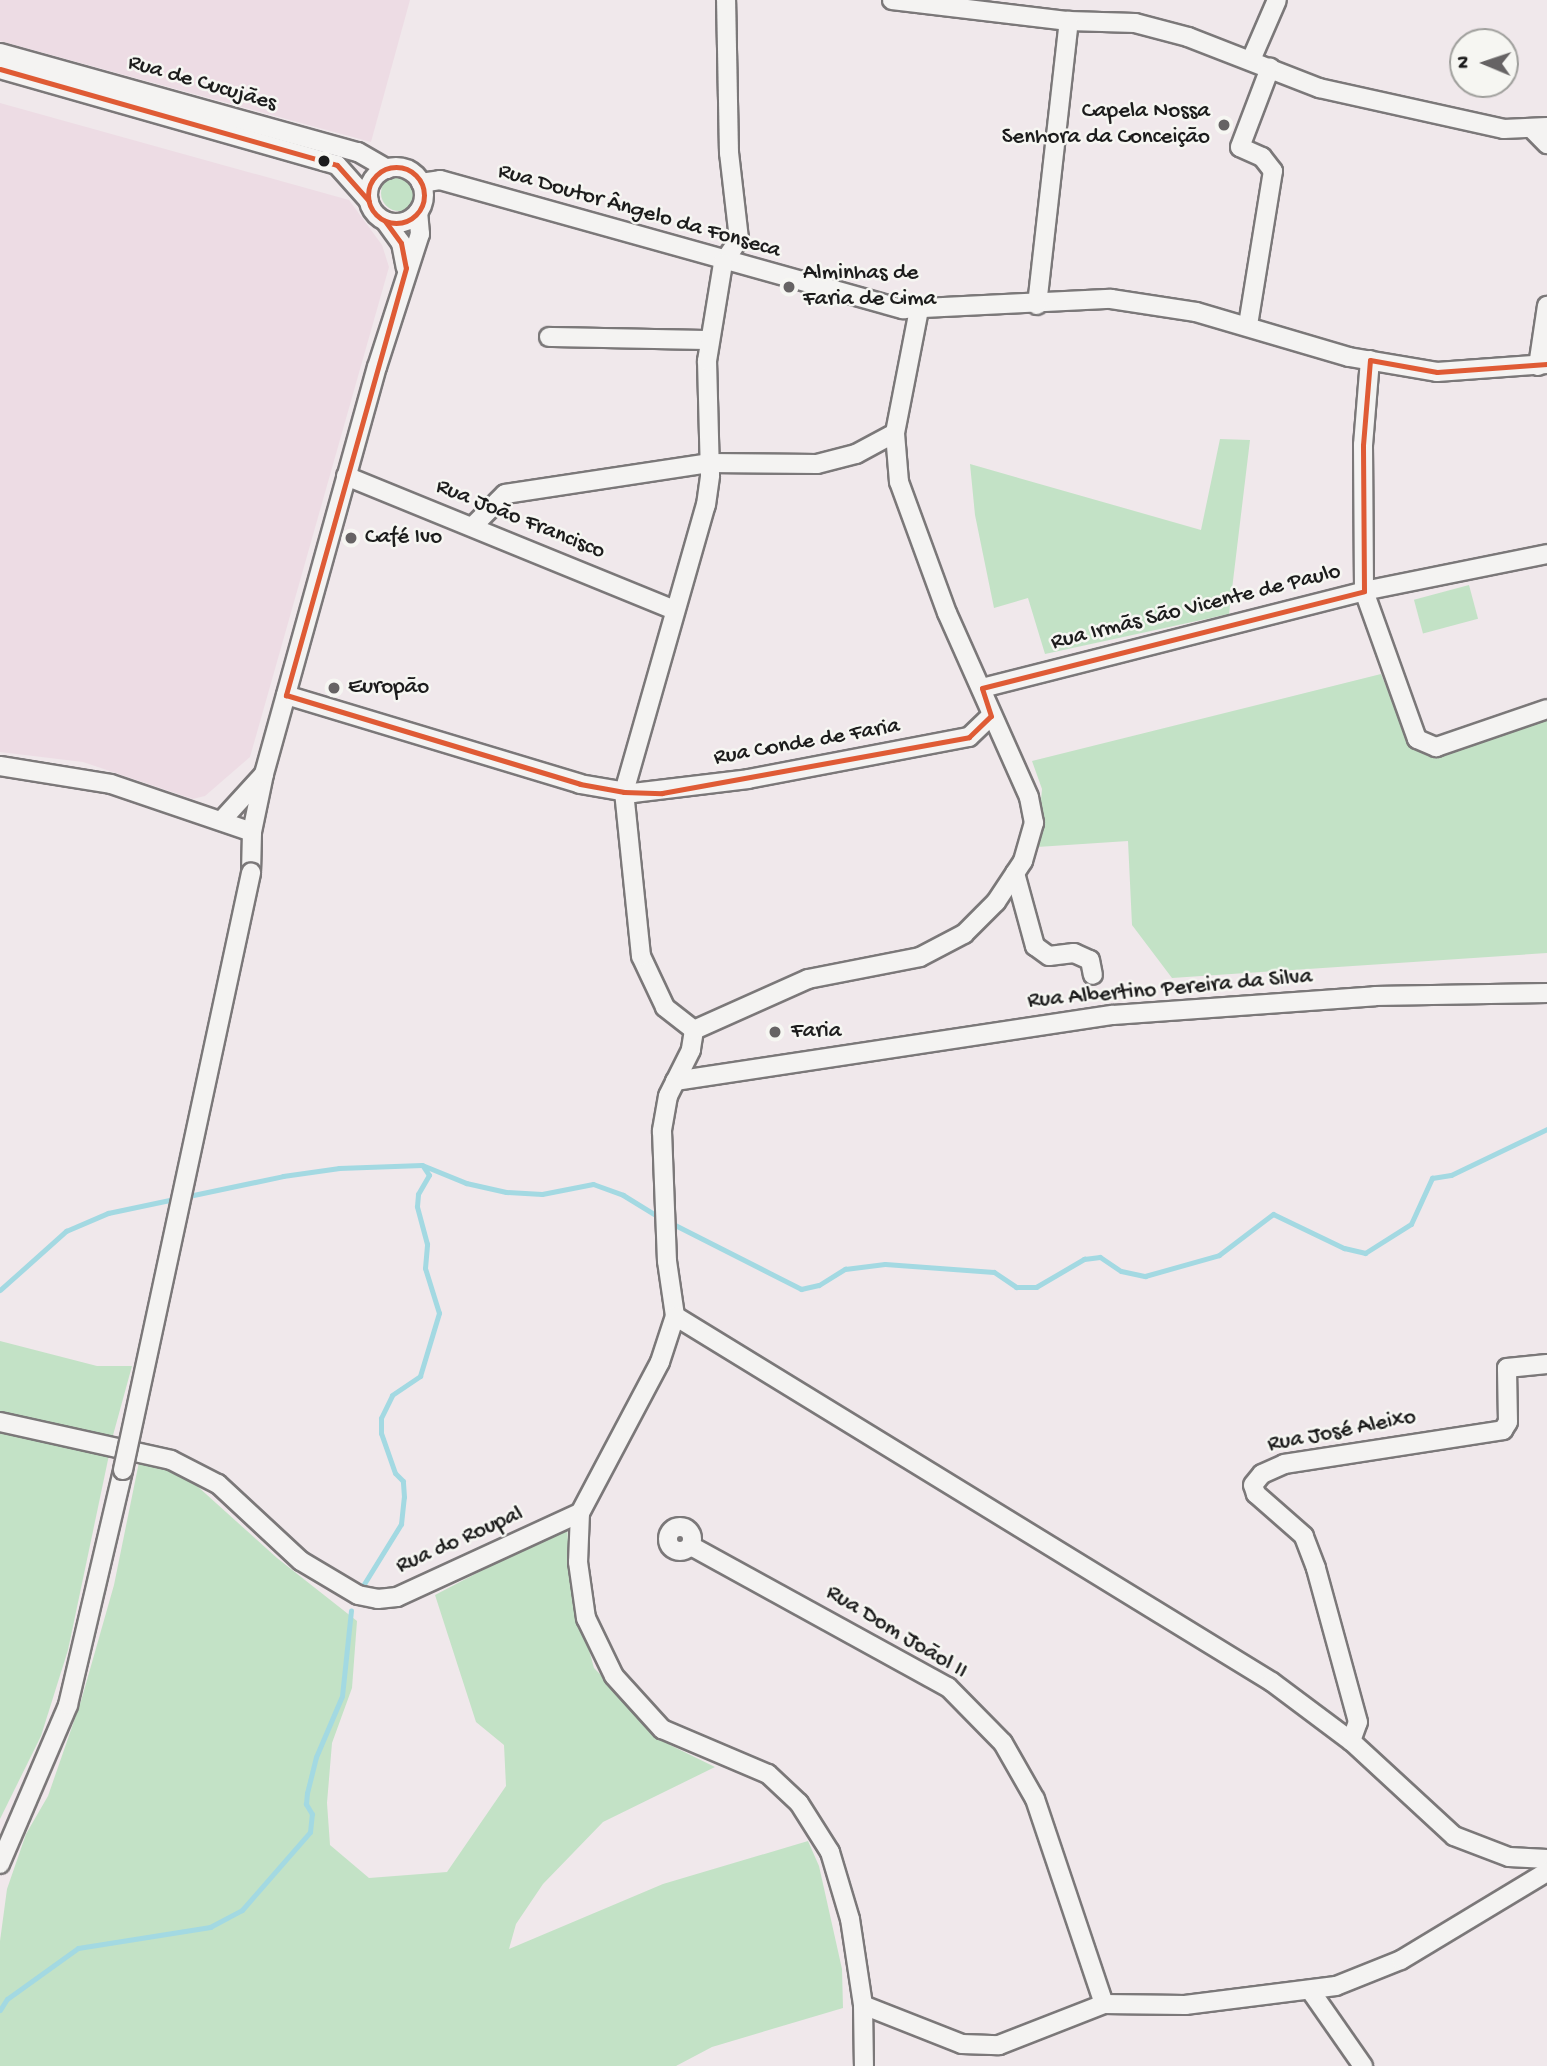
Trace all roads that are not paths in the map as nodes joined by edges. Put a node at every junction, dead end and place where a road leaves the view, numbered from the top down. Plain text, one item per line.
1 (726, 0) edge
2 (892, 0) edge
3 (1277, 0) edge
4 (1069, 21) junction
5 (0, 53) edge
6 (1251, 60) junction
7 (1270, 68) junction
8 (0, 69) edge
9 (1539, 127) edge
10 (1547, 144) edge
11 (387, 169) junction
12 (421, 183) junction
13 (369, 201) junction
14 (418, 212) junction
15 (386, 222) junction
16 (723, 263) junction
17 (406, 268) junction
18 (1037, 305) junction
19 (1547, 306) edge
20 (919, 309) junction
21 (1248, 325) junction
22 (549, 337) dead end
23 (709, 341) junction
24 (1370, 360) junction
25 (1543, 365) edge
26 (895, 433) junction
27 (709, 463) junction
28 (346, 476) junction
29 (473, 526) junction
30 (1547, 554) edge
31 (1364, 591) junction
32 (675, 610) junction
33 (982, 688) junction
34 (286, 695) junction
35 (1547, 709) edge
36 (991, 716) junction
37 (0, 766) edge
38 (264, 774) junction
39 (624, 792) junction
40 (222, 820) junction
41 (252, 832) junction
42 (1015, 873) junction
43 (1093, 975) dead end
44 (1547, 993) edge
45 (694, 1030) junction
46 (675, 1081) junction
47 (675, 1316) junction
48 (1547, 1364) edge
49 (0, 1422) edge
50 (580, 1513) junction
51 (691, 1546) dead end
52 (1351, 1741) junction
53 (3, 1848) edge
54 (1547, 1859) edge
55 (0, 1864) edge
56 (1547, 1872) edge
57 (1310, 1990) junction
58 (1104, 2004) junction
59 (863, 2005) junction
60 (864, 2066) edge
61 (1363, 2066) edge

1 - 16 street
2 - 4 street
3 - 6 street
4 - 6 street
4 - 18 street
5 - 11 street, Rua de Cucujães
6 - 7 street
7 - 9 street
7 - 21 street
8 - 13 street, Rua de Cucujães
9 - 10 street
11 - 12 street
11 - 13 street
12 - 14 street
12 - 16 street, Rua Doutor Ângelo da Fonseca
13 - 15 street
14 - 15 street
14 - 17 street
15 - 17 street
16 - 20 street, Rua Doutor Ângelo da Fonseca
16 - 23 street
17 - 28 street
18 - 20 street, Rua Doutor Ângelo da Fonseca
18 - 21 street, Rua Doutor Ângelo da Fonseca
19 - 25 street
20 - 26 street
21 - 24 street, Rua Doutor Ângelo da Fonseca
22 - 23 street
23 - 27 street
24 - 25 street, Rua Doutor Ângelo da Fonseca
24 - 31 street
26 - 27 street
26 - 33 street
27 - 29 street
27 - 32 street
28 - 29 street, Rua João Francisco
28 - 34 street
29 - 32 street, Rua João Francisco
30 - 31 street, Rua Irmãs São Vicente de Paulo
31 - 33 street, Rua Irmãs São Vicente de Paulo
31 - 35 street
32 - 39 street
33 - 36 street
34 - 38 street
34 - 39 street, Rua Conde de Faria
36 - 39 street, Rua Conde de Faria
36 - 42 street
37 - 40 street
38 - 40 street
38 - 41 street
39 - 45 street
40 - 41 street
41 - 53 street, bridge
42 - 43 street
42 - 45 street
44 - 46 street, Rua Albertino Pereira da Silva
45 - 46 street
46 - 47 street
47 - 50 street
47 - 52 street
48 - 52 street, Rua José Aleixo
49 - 50 street, Rua do Roupal
50 - 59 street
51 - 58 street, Rua Dom Joãol II
52 - 54 street
53 - 55 street
56 - 57 street
57 - 58 street
57 - 61 street
58 - 59 street
59 - 60 street

